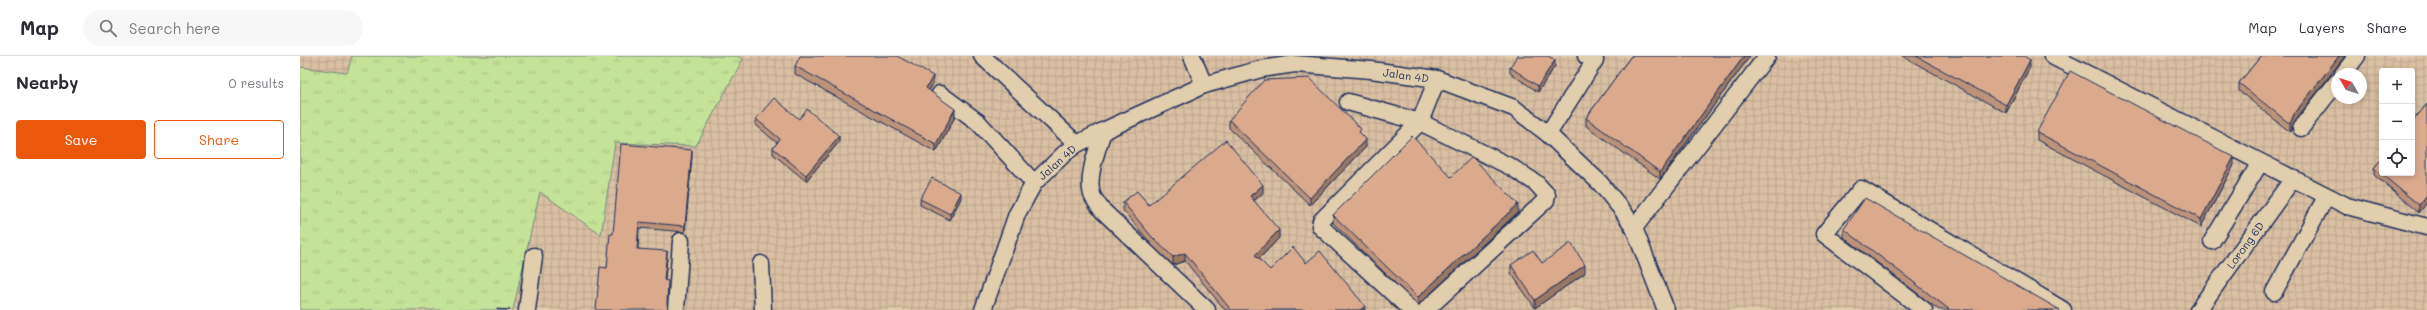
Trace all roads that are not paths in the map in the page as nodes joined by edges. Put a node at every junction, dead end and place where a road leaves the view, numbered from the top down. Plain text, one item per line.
1 (982, 56) edge
2 (1192, 56) edge
3 (1586, 56) edge
4 (1767, 56) edge
5 (2052, 56) edge
6 (2357, 56) edge
7 (2348, 68) edge
8 (1437, 79) junction
9 (1204, 85) junction
10 (2331, 90) edge
11 (940, 94) dead end
12 (1348, 102) dead end
13 (1420, 122) junction
14 (2301, 128) dead end
15 (1103, 131) junction
16 (1548, 134) junction
17 (1077, 144) junction
18 (2260, 163) junction
19 (2292, 180) junction
20 (1034, 183) junction
21 (2326, 197) junction
22 (2427, 227) edge
23 (1634, 228) junction
24 (681, 241) dead end
25 (2212, 241) dead end
26 (534, 256) dead end
27 (761, 264) dead end
28 (2274, 292) dead end
29 (988, 306) edge
30 (527, 310) edge
31 (676, 310) edge
32 (763, 310) edge
33 (1207, 310) edge
34 (1411, 310) edge
35 (1426, 310) edge
36 (1666, 310) edge
37 (1924, 310) edge
38 (2064, 310) edge
39 (2198, 310) edge

1 - 17 street
2 - 9 street
3 - 16 street
4 - 23 street
5 - 18 street
6 - 7 street
8 - 9 street, Jalan 4D
8 - 13 street
8 - 16 street, Jalan 4D
9 - 15 street, Jalan 4D
10 - 14 street
11 - 20 street
12 - 13 street
13 - 34 street
13 - 35 street
15 - 17 street, Jalan 4D
15 - 33 street
16 - 23 street, Jalan 4D
17 - 20 street, Jalan 4D
18 - 19 street
18 - 25 street
19 - 21 street
19 - 39 street, Lorong 6D
20 - 29 street, Jalan 4D
21 - 22 street
21 - 28 street
23 - 36 street, Jalan 4D
24 - 31 street
26 - 30 street
27 - 32 street
37 - 38 street

